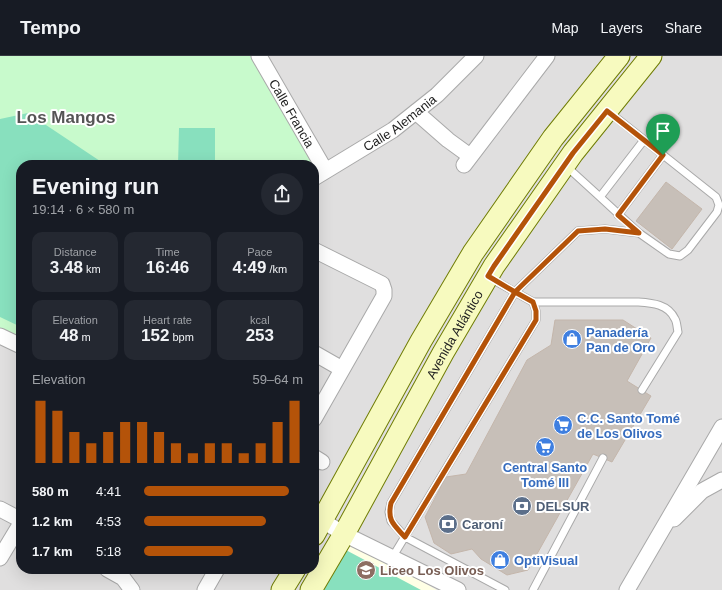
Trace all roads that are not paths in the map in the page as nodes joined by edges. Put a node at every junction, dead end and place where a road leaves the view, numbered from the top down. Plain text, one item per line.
1 (259, 56) edge
2 (476, 56) edge
3 (547, 56) edge
4 (619, 56) edge
5 (651, 56) edge
6 (607, 111) junction
7 (416, 112) junction
8 (644, 140) junction
9 (663, 155) junction
10 (313, 160) edge
11 (564, 165) junction
12 (320, 174) edge
13 (600, 197) junction
14 (618, 215) junction
15 (639, 233) junction
16 (319, 252) edge
17 (488, 276) junction
18 (515, 292) junction
19 (533, 302) junction
20 (0, 336) edge
21 (16, 344) edge
22 (319, 356) edge
23 (342, 369) junction
24 (642, 390) dead end
25 (319, 410) edge
26 (722, 427) edge
27 (603, 458) dead end
28 (722, 480) edge
29 (0, 509) edge
30 (16, 519) edge
31 (319, 520) edge
32 (319, 524) edge
33 (16, 531) edge
34 (344, 534) junction
35 (659, 534) junction
36 (405, 537) junction
37 (0, 558) edge
38 (392, 558) junction
39 (116, 574) edge
40 (214, 574) edge
41 (292, 574) edge
42 (132, 590) edge
43 (205, 590) edge
44 (282, 590) edge
45 (311, 590) edge
46 (458, 590) edge
47 (505, 590) edge
48 (533, 590) edge
49 (627, 590) edge

1 - 10 street, Calle Francia
2 - 7 street, Calle Alemania
3 - 7 street
4 - 31 main road, Avenida Atlántico
5 - 6 main road, Avenida Atlántico
6 - 8 lane
6 - 11 main road, Avenida Atlántico
7 - 12 street, Calle Alemania
8 - 9 lane
8 - 13 lane
9 - 14 lane
9 - 15 lane
11 - 13 lane
11 - 17 main road, Avenida Atlántico
13 - 14 lane
14 - 15 lane
15 - 18 lane
16 - 23 street
17 - 18 lane
17 - 34 main road, Avenida Atlántico
18 - 19 lane
18 - 36 lane
19 - 24 lane
19 - 36 lane
20 - 21 street
22 - 23 street
23 - 25 street
26 - 35 street
27 - 48 lane
28 - 35 street
29 - 30 street
32 - 34 street
33 - 37 street
34 - 38 street
34 - 45 main road, Avenida Atlántico
35 - 49 street
36 - 38 lane
36 - 47 lane
38 - 46 street
39 - 42 street
40 - 43 street
41 - 44 main road

